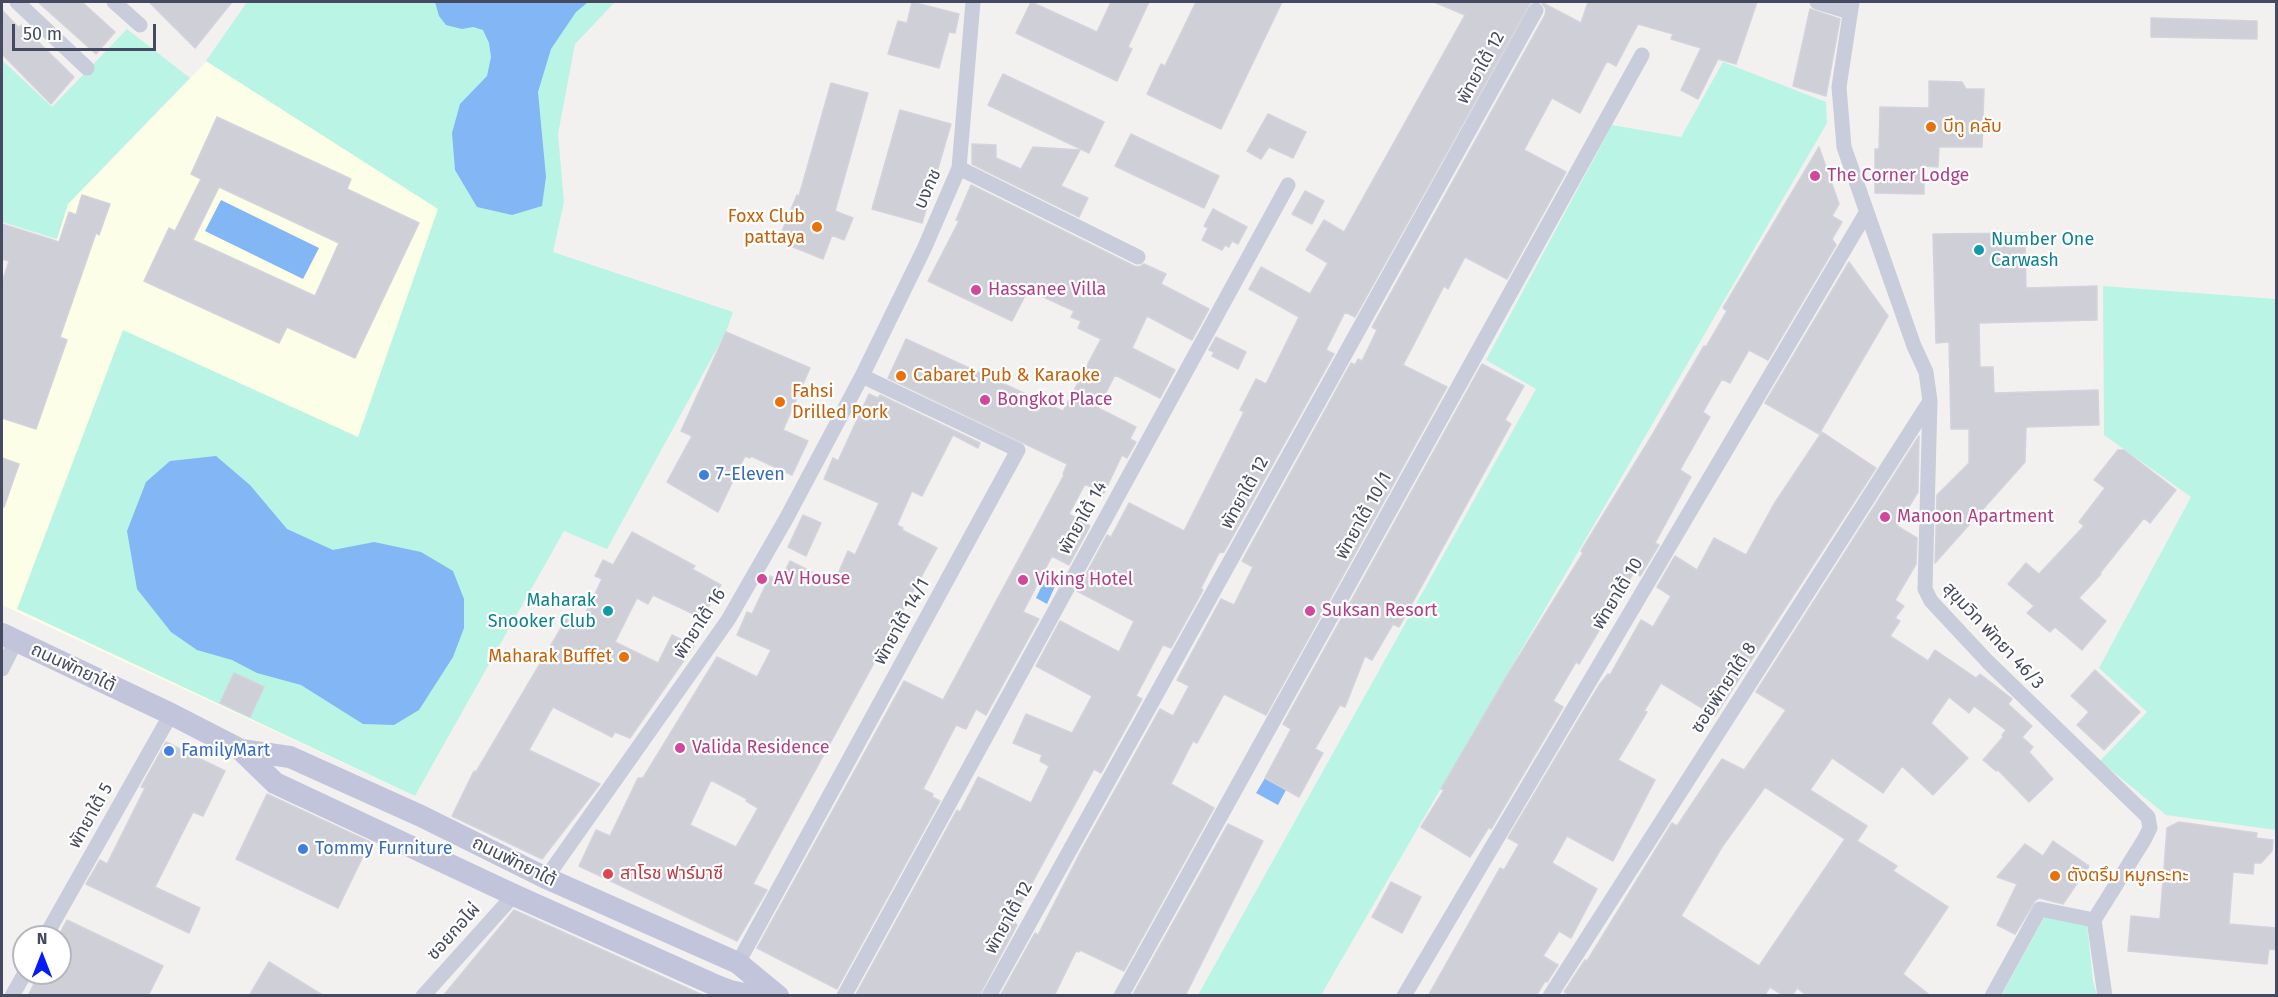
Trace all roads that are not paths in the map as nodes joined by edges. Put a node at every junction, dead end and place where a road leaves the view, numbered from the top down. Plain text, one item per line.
1 (114, 2) edge
2 (973, 2) edge
3 (1817, 2) edge
4 (26, 4) edge
5 (1851, 7) edge
6 (1536, 10) dead end
7 (140, 25) dead end
8 (1642, 56) dead end
9 (87, 68) dead end
10 (958, 168) junction
11 (1288, 184) dead end
12 (1866, 213) junction
13 (1138, 257) dead end
14 (862, 376) junction
15 (1930, 401) junction
16 (9, 638) edge
17 (2, 669) edge
18 (171, 714) junction
19 (241, 750) junction
20 (546, 878) junction
21 (514, 895) junction
22 (2094, 920) junction
23 (52, 925) edge
24 (738, 963) junction
25 (423, 996) edge
26 (754, 996) edge
27 (778, 996) edge
28 (844, 996) edge
29 (989, 996) edge
30 (1121, 996) edge
31 (1404, 996) edge
32 (1550, 996) edge
33 (1992, 996) edge
34 (2105, 996) edge

1 - 7 street
2 - 10 street, บงกช
3 - 5 street
4 - 9 street
5 - 12 street, สุขุมวิท พัทยา 46/3
6 - 29 street, พัทยาใต้ 12
8 - 30 street, พัทยาใต้ 10/1
10 - 13 street
10 - 14 street, บงกช
11 - 28 street, พัทยาใต้ 14
12 - 15 street, สุขุมวิท พัทยา 46/3
12 - 31 street, พัทยาใต้ 10
14 - 20 street, พัทยาใต้ 16
14 - 24 street, พัทยาใต้ 14/1
15 - 22 street, สุขุมวิท พัทยา 46/3
15 - 32 street, ซอยพัทยาใต้ 8
16 - 17 street
16 - 18 main road, ถนนพัทยาใต้
18 - 19 main road, ถนนพัทยาใต้
18 - 23 street, พัทยาใต้ 5
19 - 20 main road, ถนนพัทยาใต้
19 - 21 main road, ถนนพัทยาใต้
20 - 24 main road, ถนนพัทยาใต้
21 - 25 street, ซอยกอไผ่
21 - 26 main road, ถนนพัทยาใต้
22 - 33 street
22 - 34 street
24 - 27 main road, ถนนพัทยาใต้

